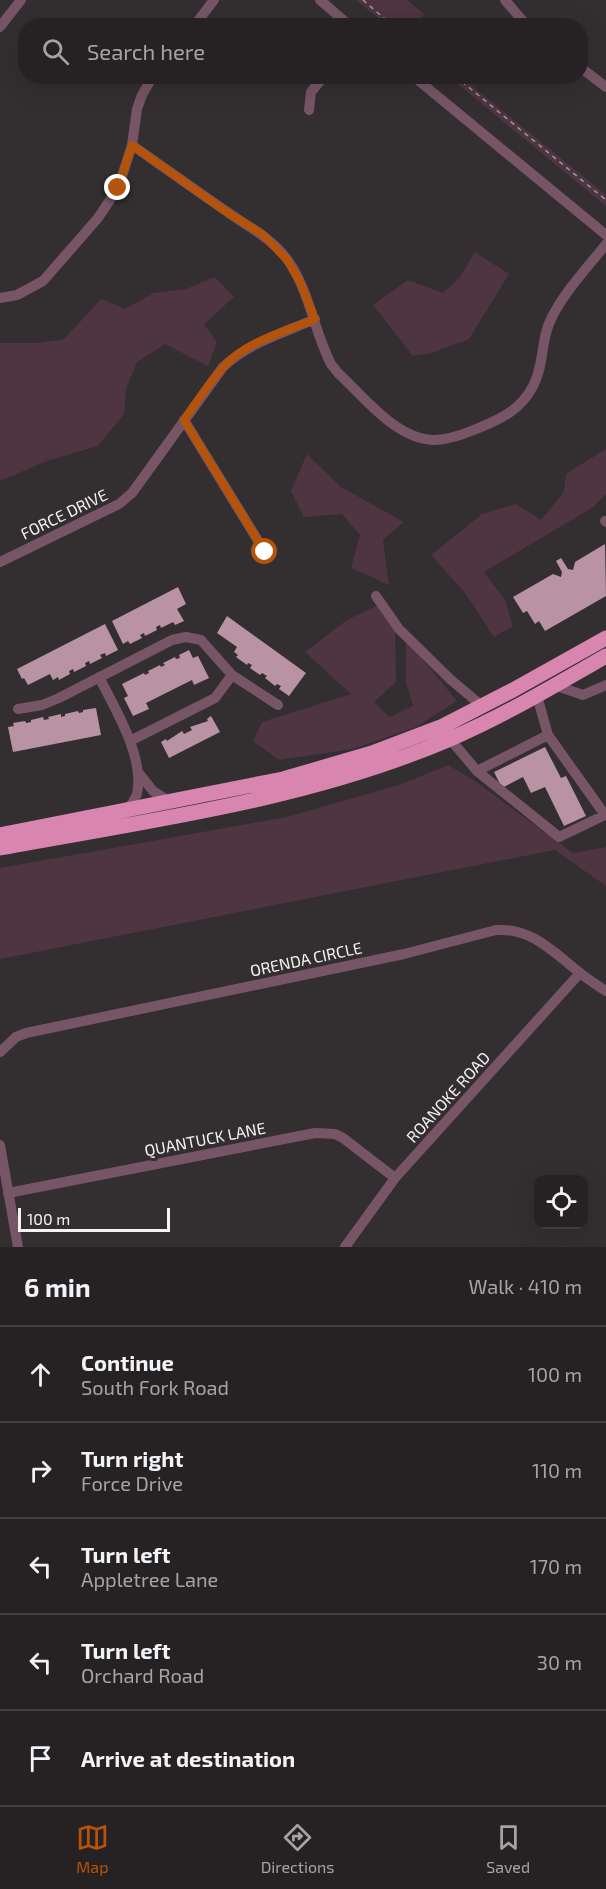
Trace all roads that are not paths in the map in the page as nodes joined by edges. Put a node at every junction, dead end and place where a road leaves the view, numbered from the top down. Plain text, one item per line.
1 (21, 0) edge
2 (214, 0) edge
3 (320, 0) edge
4 (505, 0) edge
5 (200, 18) edge
6 (341, 18) edge
7 (520, 18) edge
8 (1, 23) edge
9 (588, 73) edge
10 (148, 84) edge
11 (318, 84) edge
12 (422, 84) edge
13 (606, 87) edge
14 (309, 110) dead end
15 (132, 145) junction
16 (606, 235) edge
17 (606, 244) edge
18 (0, 298) edge
19 (315, 319) junction
20 (184, 420) junction
21 (265, 552) dead end
22 (0, 562) edge
23 (376, 596) dead end
24 (606, 638) edge
25 (606, 656) edge
26 (232, 675) junction
27 (99, 678) junction
28 (606, 685) edge
29 (554, 686) junction
30 (537, 696) junction
31 (278, 705) dead end
32 (482, 706) junction
33 (18, 709) dead end
34 (548, 735) junction
35 (450, 739) junction
36 (130, 741) junction
37 (477, 771) junction
38 (138, 772) junction
39 (170, 802) junction
40 (128, 810) junction
41 (0, 835) edge
42 (0, 848) edge
43 (580, 973) junction
44 (606, 991) edge
45 (0, 1052) edge
46 (0, 1145) edge
47 (395, 1178) junction
48 (8, 1193) junction
49 (18, 1247) edge
50 (345, 1247) edge

1 - 8 street
2 - 5 street
3 - 6 street
4 - 7 street
9 - 13 street
10 - 15 street
11 - 14 street
12 - 16 street
15 - 18 street
15 - 19 street
17 - 19 street
19 - 20 street, FORCE DRIVE
20 - 21 street
20 - 22 street, FORCE DRIVE
23 - 32 street
24 - 32 highway
25 - 29 highway
26 - 27 street
26 - 31 street
26 - 36 street
27 - 33 street
27 - 36 street
28 - 29 street
29 - 30 highway
30 - 34 street
30 - 35 highway
32 - 39 highway
34 - 37 street
34 - 37 street
35 - 37 street
35 - 42 highway
36 - 38 street
38 - 39 street
38 - 40 street
39 - 40 highway
40 - 41 highway
43 - 44 street, ORENDA CIRCLE
43 - 45 street, ORENDA CIRCLE
43 - 47 street, ROANOKE ROAD
46 - 48 street
47 - 48 street, QUANTUCK LANE
47 - 50 street, ROANOKE ROAD
48 - 49 street

